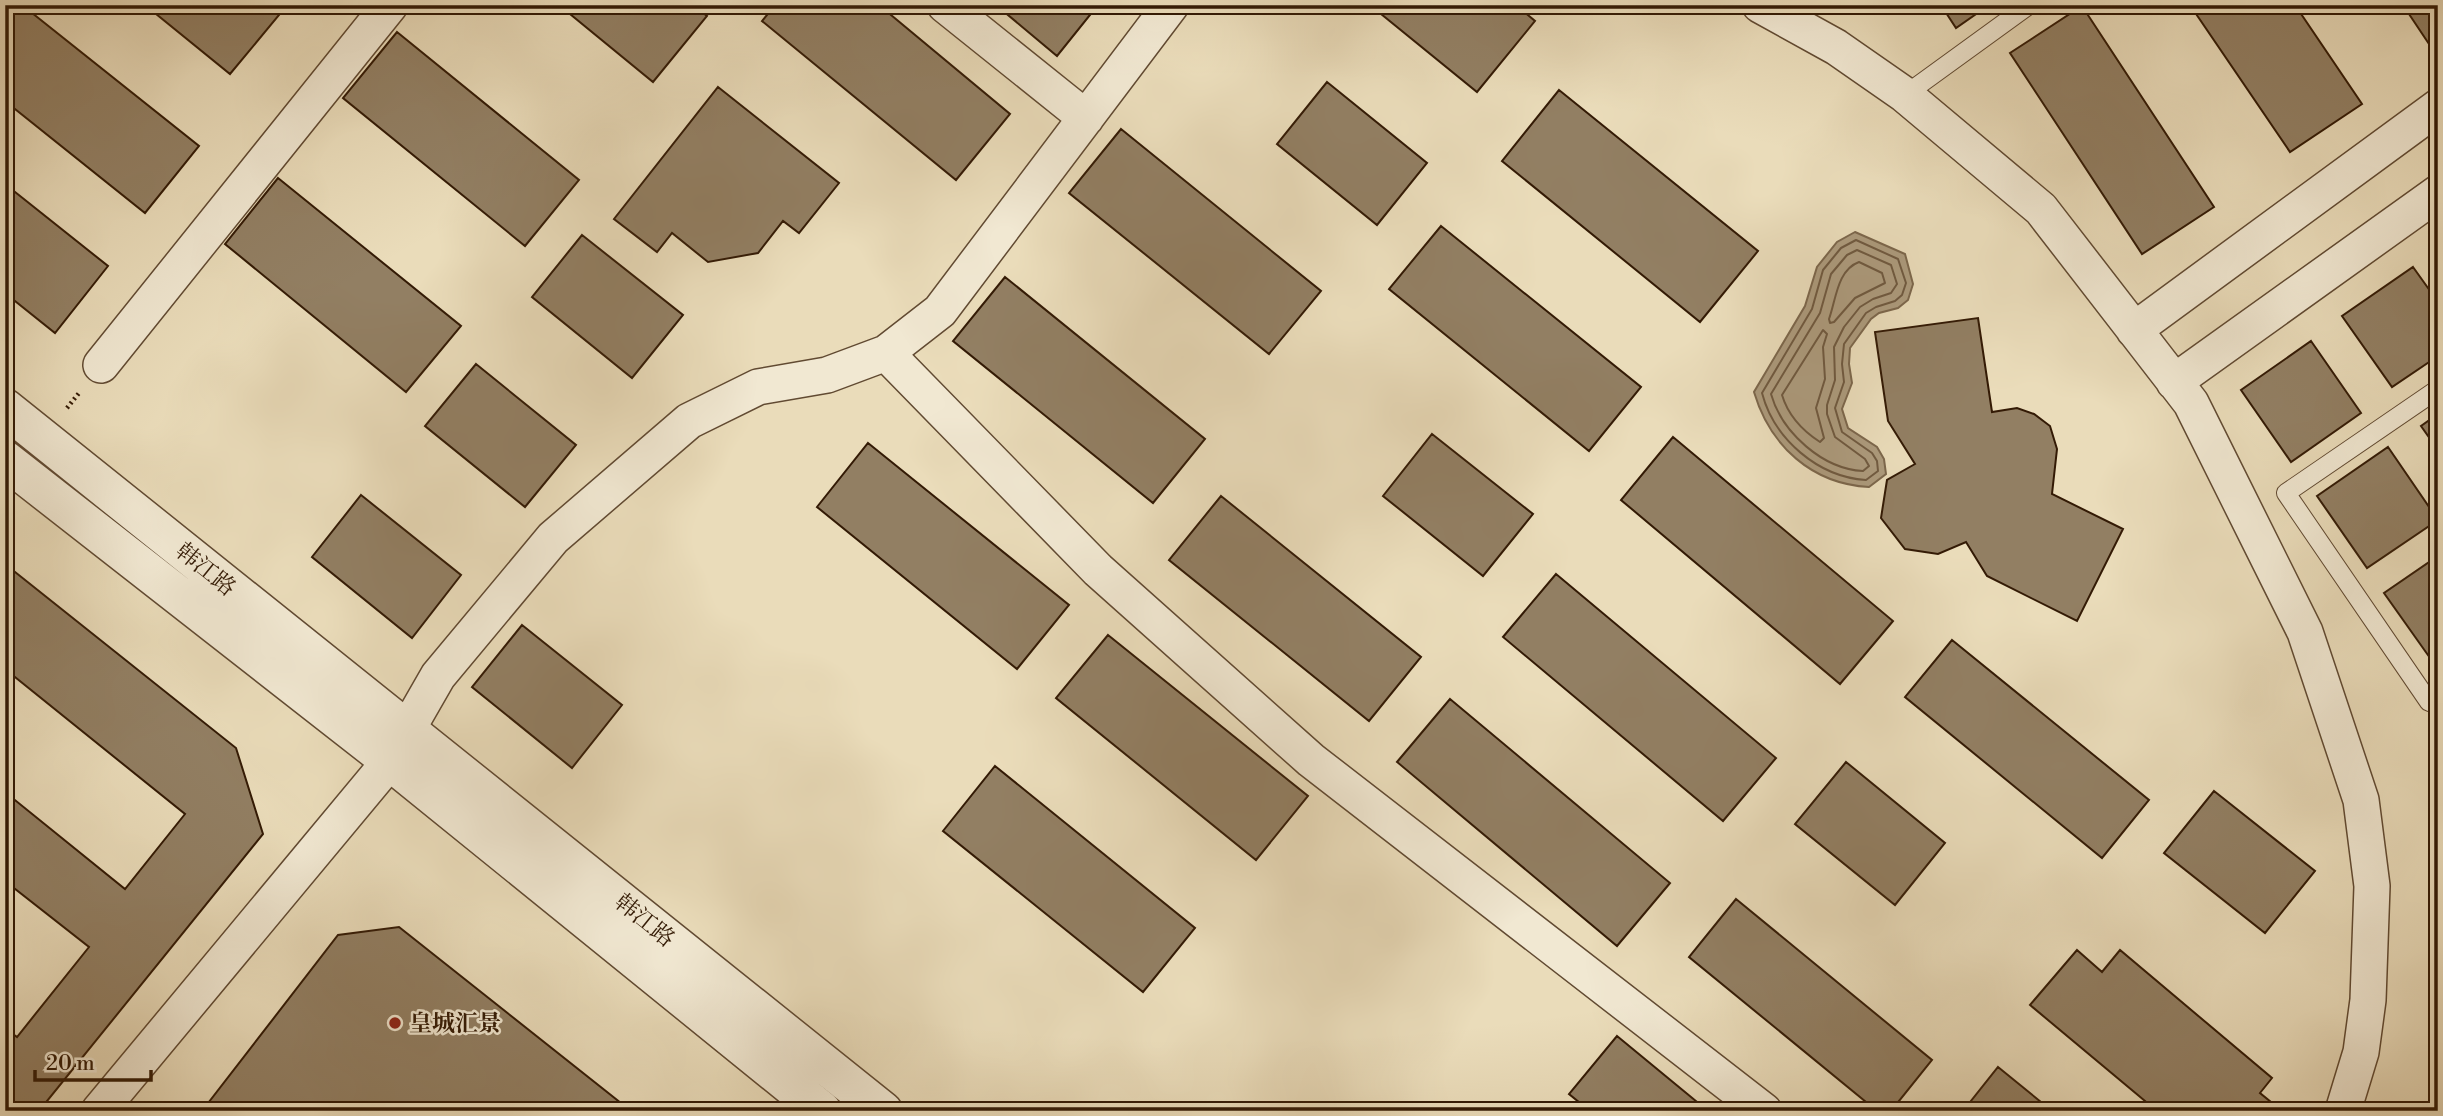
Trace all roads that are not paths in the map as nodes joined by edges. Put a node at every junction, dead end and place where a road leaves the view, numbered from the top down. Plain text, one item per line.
1 (390, 5) edge
2 (945, 5) edge
3 (1171, 5) edge
4 (2029, 5) edge
5 (1766, 7) edge
6 (1905, 95) junction
7 (2438, 107) edge
8 (1086, 118) junction
9 (2438, 193) edge
10 (2134, 330) junction
11 (886, 353) junction
12 (101, 365) road end
13 (2174, 382) junction
14 (2438, 389) edge
15 (5, 408) edge
16 (5, 460) edge
17 (2438, 695) edge
18 (399, 745) junction
19 (2349, 1108) edge
20 (99, 1111) edge
21 (822, 1111) edge
22 (883, 1111) edge
23 (1764, 1111) edge

1 - 12 street
2 - 8 street
3 - 8 street
4 - 6 lane
5 - 6 street
6 - 10 street
7 - 10 street
8 - 11 street
9 - 13 street
10 - 13 street
11 - 18 street
11 - 23 street
13 - 19 street
14 - 17 lane
15 - 18 street, 韩江路
16 - 18 street, 韩江路
18 - 20 street
18 - 21 street, 韩江路
18 - 22 street, 韩江路

